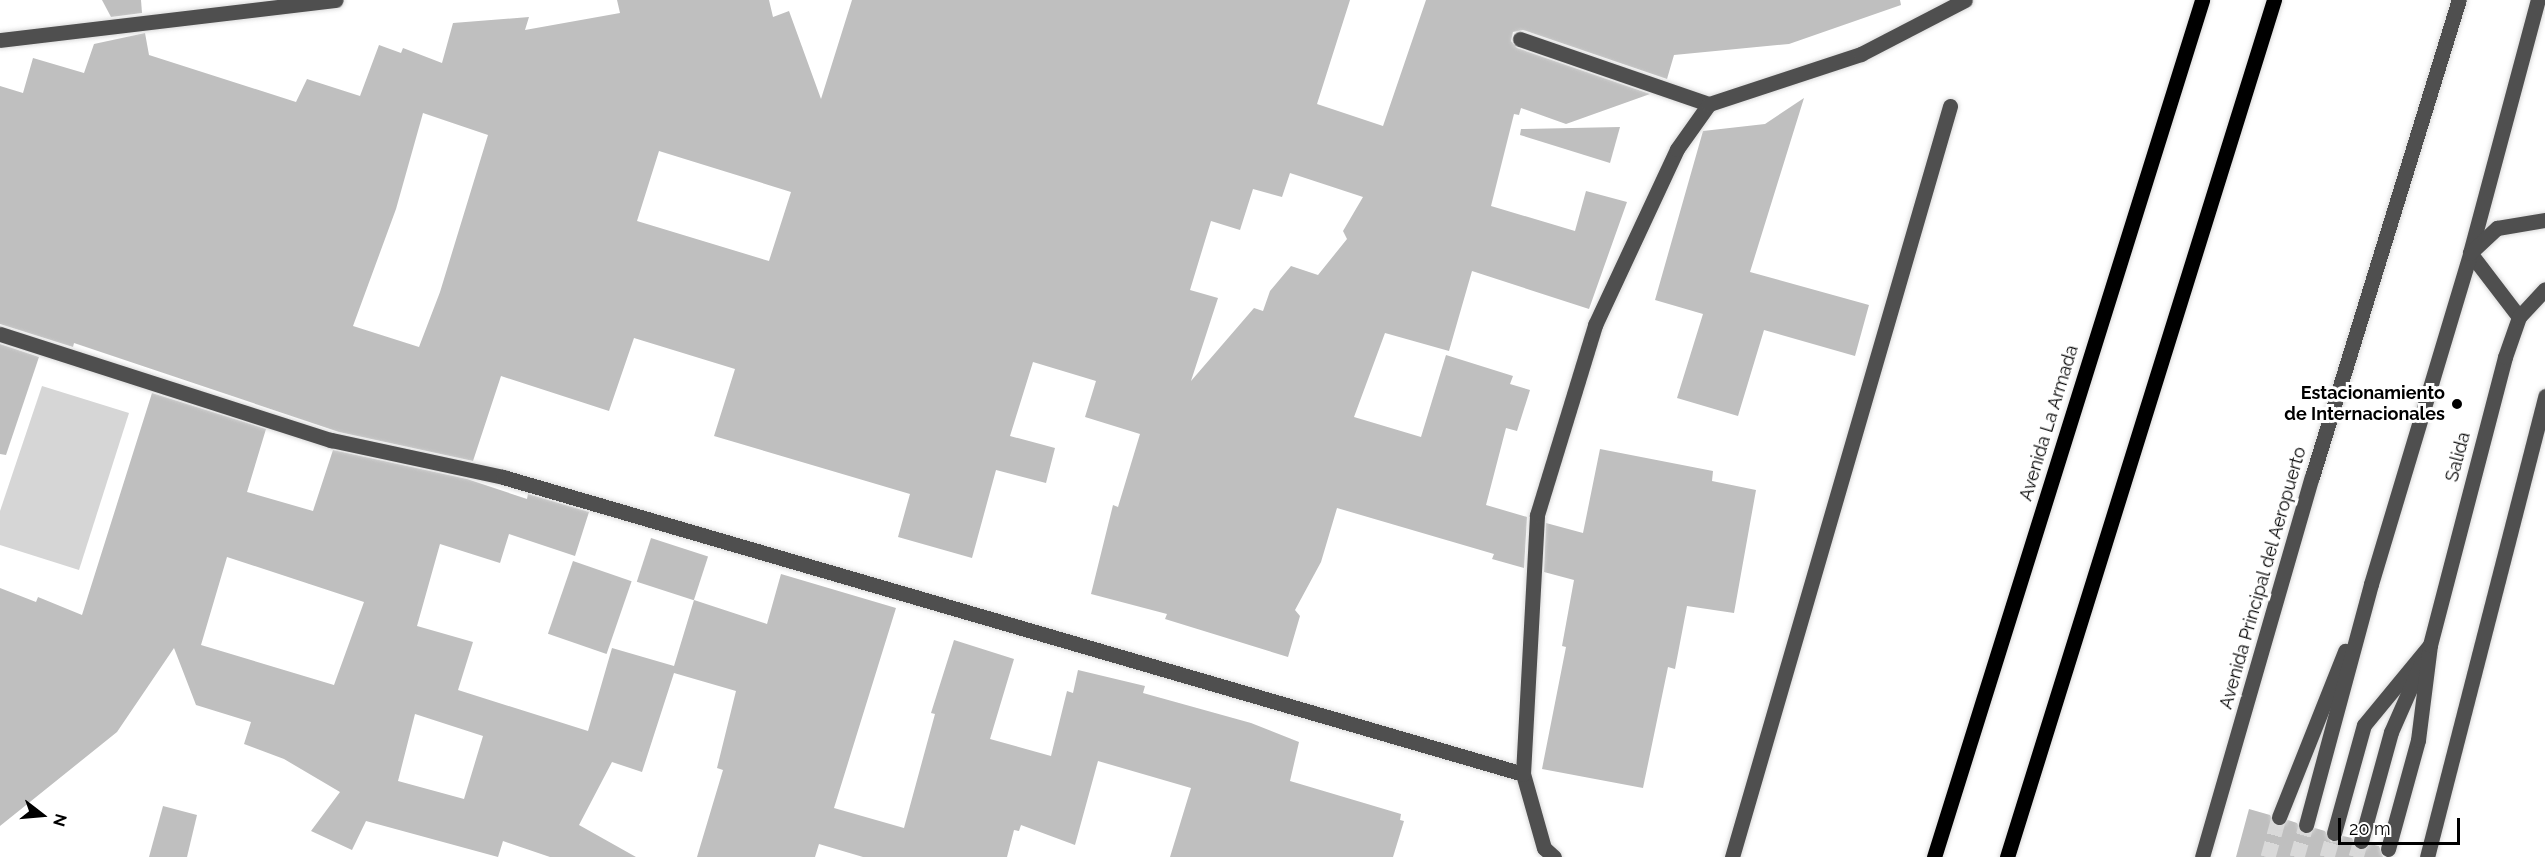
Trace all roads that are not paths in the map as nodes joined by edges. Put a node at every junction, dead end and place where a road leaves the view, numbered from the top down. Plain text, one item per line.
1 (336, 0) edge
2 (1965, 0) edge
3 (2202, 0) edge
4 (2274, 0) edge
5 (2459, 0) edge
6 (2538, 0) edge
7 (1520, 39) dead end
8 (0, 40) edge
9 (1709, 105) junction
10 (1950, 106) dead end
11 (2545, 220) edge
12 (2470, 253) junction
13 (2545, 289) edge
14 (2519, 317) junction
15 (0, 334) edge
16 (2545, 396) edge
17 (2372, 584) junction
18 (2430, 645) junction
19 (1523, 774) junction
20 (2278, 817) tunnel mouth
21 (2306, 825) tunnel mouth
22 (2334, 833) tunnel mouth
23 (2361, 841) tunnel mouth
24 (2388, 849) dead end
25 (1554, 857) edge
26 (1732, 857) edge
27 (1934, 857) edge
28 (2007, 857) edge
29 (2202, 857) edge
30 (2427, 857) edge

1 - 8 street
2 - 9 street
3 - 27 main road, Avenida La Armada
4 - 28 main road
5 - 29 street, Avenida Principal del Aeropuerto
6 - 12 street
7 - 9 street
9 - 19 street
10 - 26 street
11 - 12 street
12 - 14 street
12 - 17 street
13 - 14 street, Salida
14 - 18 street, Salida
15 - 19 street
16 - 30 street
17 - 20 street
17 - 21 street
18 - 22 street
18 - 23 street
18 - 24 street
19 - 25 street

